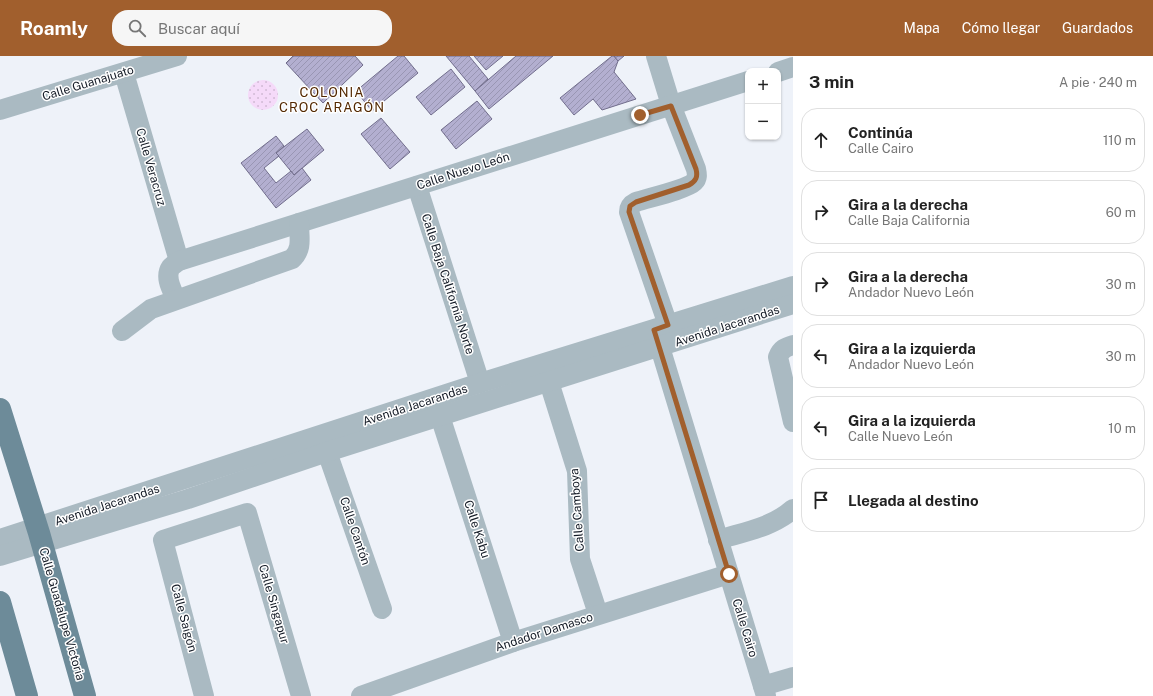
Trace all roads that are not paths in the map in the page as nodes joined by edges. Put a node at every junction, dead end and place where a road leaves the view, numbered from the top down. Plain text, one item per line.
1 (177, 56) edge
2 (656, 56) edge
3 (793, 67) edge
4 (781, 71) edge
5 (124, 73) junction
6 (745, 82) edge
7 (671, 106) junction
8 (0, 110) edge
9 (417, 186) junction
10 (299, 223) junction
11 (179, 261) junction
12 (793, 286) edge
13 (176, 299) junction
14 (793, 304) edge
15 (122, 331) dead end
16 (661, 334) junction
17 (793, 345) edge
18 (549, 382) junction
19 (480, 383) junction
20 (0, 409) edge
21 (440, 416) junction
22 (793, 422) edge
23 (328, 452) junction
24 (188, 499) junction
25 (793, 509) edge
26 (198, 528) junction
27 (40, 535) junction
28 (0, 539) edge
29 (718, 540) junction
30 (0, 556) edge
31 (729, 574) junction
32 (0, 602) edge
33 (382, 609) dead end
34 (598, 614) junction
35 (513, 642) junction
36 (793, 677) edge
37 (764, 691) edge
38 (28, 696) edge
39 (85, 696) edge
40 (204, 696) edge
41 (301, 696) edge
42 (362, 696) edge

1 - 5 street, Calle Guanajuato
2 - 7 street
3 - 4 street
5 - 8 street, Calle Guanajuato
5 - 11 street, Calle Veracruz
6 - 7 street, Calle Nuevo León
7 - 9 street, Calle Nuevo León
7 - 16 street, Calle Cairo
9 - 10 street, Calle Nuevo León
9 - 19 street, Calle Baja California Norte
10 - 11 street, Calle Nuevo León
10 - 13 street
11 - 13 street
12 - 16 street, Avenida Jacarandas
13 - 15 street
14 - 16 street, Avenida Jacarandas
16 - 18 street, Avenida Jacarandas
16 - 19 street, Avenida Jacarandas
16 - 29 street, Calle Cairo
17 - 22 street
18 - 21 street, Avenida Jacarandas
18 - 34 street, Calle Camboya
19 - 27 street, Avenida Jacarandas
20 - 27 main road, Calle Guadalupe Victoria
21 - 23 street, Avenida Jacarandas
21 - 35 street, Calle Kabu
23 - 24 street, Avenida Jacarandas
23 - 33 street, Calle Cantón
24 - 26 street
24 - 27 street, Avenida Jacarandas
25 - 29 street
26 - 40 street, Calle Saigón
26 - 41 street, Calle Singapur
27 - 28 street
27 - 30 street
27 - 39 main road, Calle Guadalupe Victoria
29 - 31 street, Calle Cairo
31 - 34 street, Andador Damasco
31 - 37 street, Calle Cairo
32 - 38 main road
34 - 35 street, Andador Damasco
35 - 42 street, Andador Damasco
36 - 37 street

